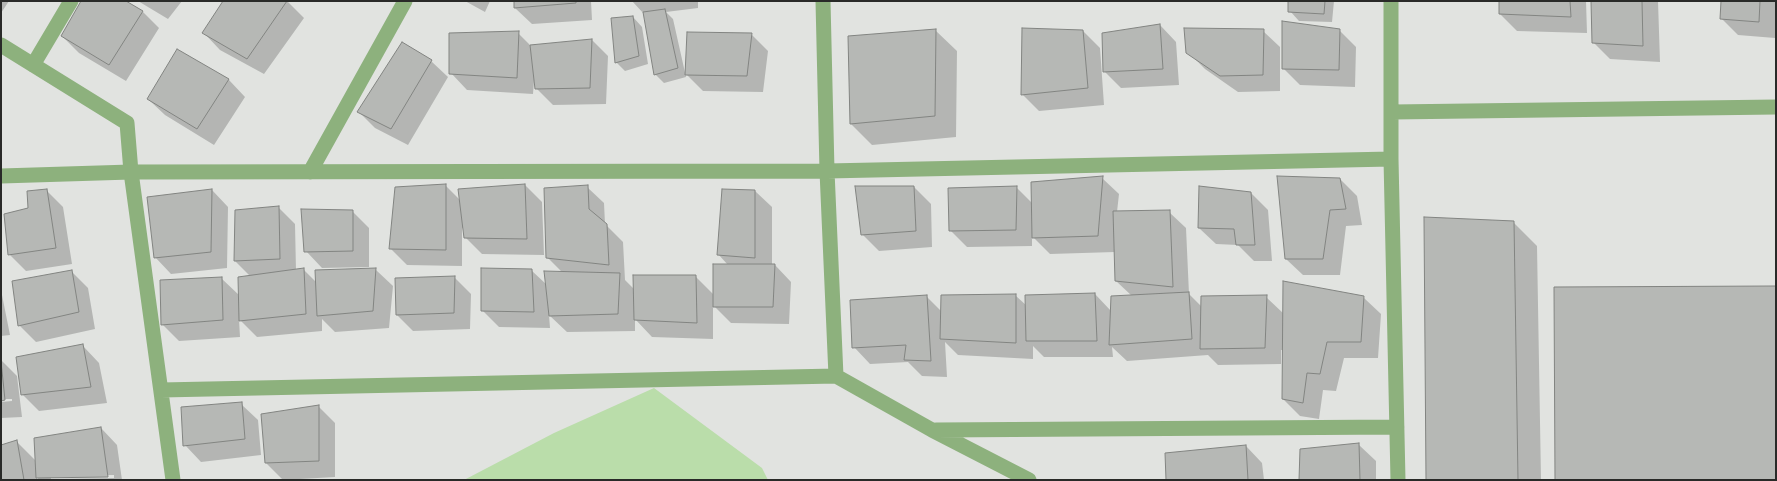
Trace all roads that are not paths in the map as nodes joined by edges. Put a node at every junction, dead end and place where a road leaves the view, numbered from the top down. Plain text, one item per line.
1 (70, 1) edge
2 (405, 1) edge
3 (823, 1) edge
4 (1391, 1) edge
5 (1, 45) edge
6 (33, 65) junction
7 (1776, 107) edge
8 (1392, 112) junction
9 (1391, 159) junction
10 (827, 171) junction
11 (131, 172) junction
12 (310, 172) junction
13 (1, 176) edge
14 (836, 376) junction
15 (161, 390) junction
16 (1397, 427) junction
17 (932, 430) junction
18 (173, 480) edge
19 (1029, 480) edge
20 (1398, 480) edge

1 - 6 street
2 - 12 street
3 - 10 street
4 - 8 street
5 - 6 street
6 - 11 street
7 - 8 street
8 - 9 street
9 - 10 street
9 - 16 street
10 - 12 street
10 - 14 street
11 - 12 street
11 - 13 street
11 - 15 street
14 - 15 street
14 - 17 street
15 - 18 street
16 - 17 street
16 - 20 street
17 - 19 street

